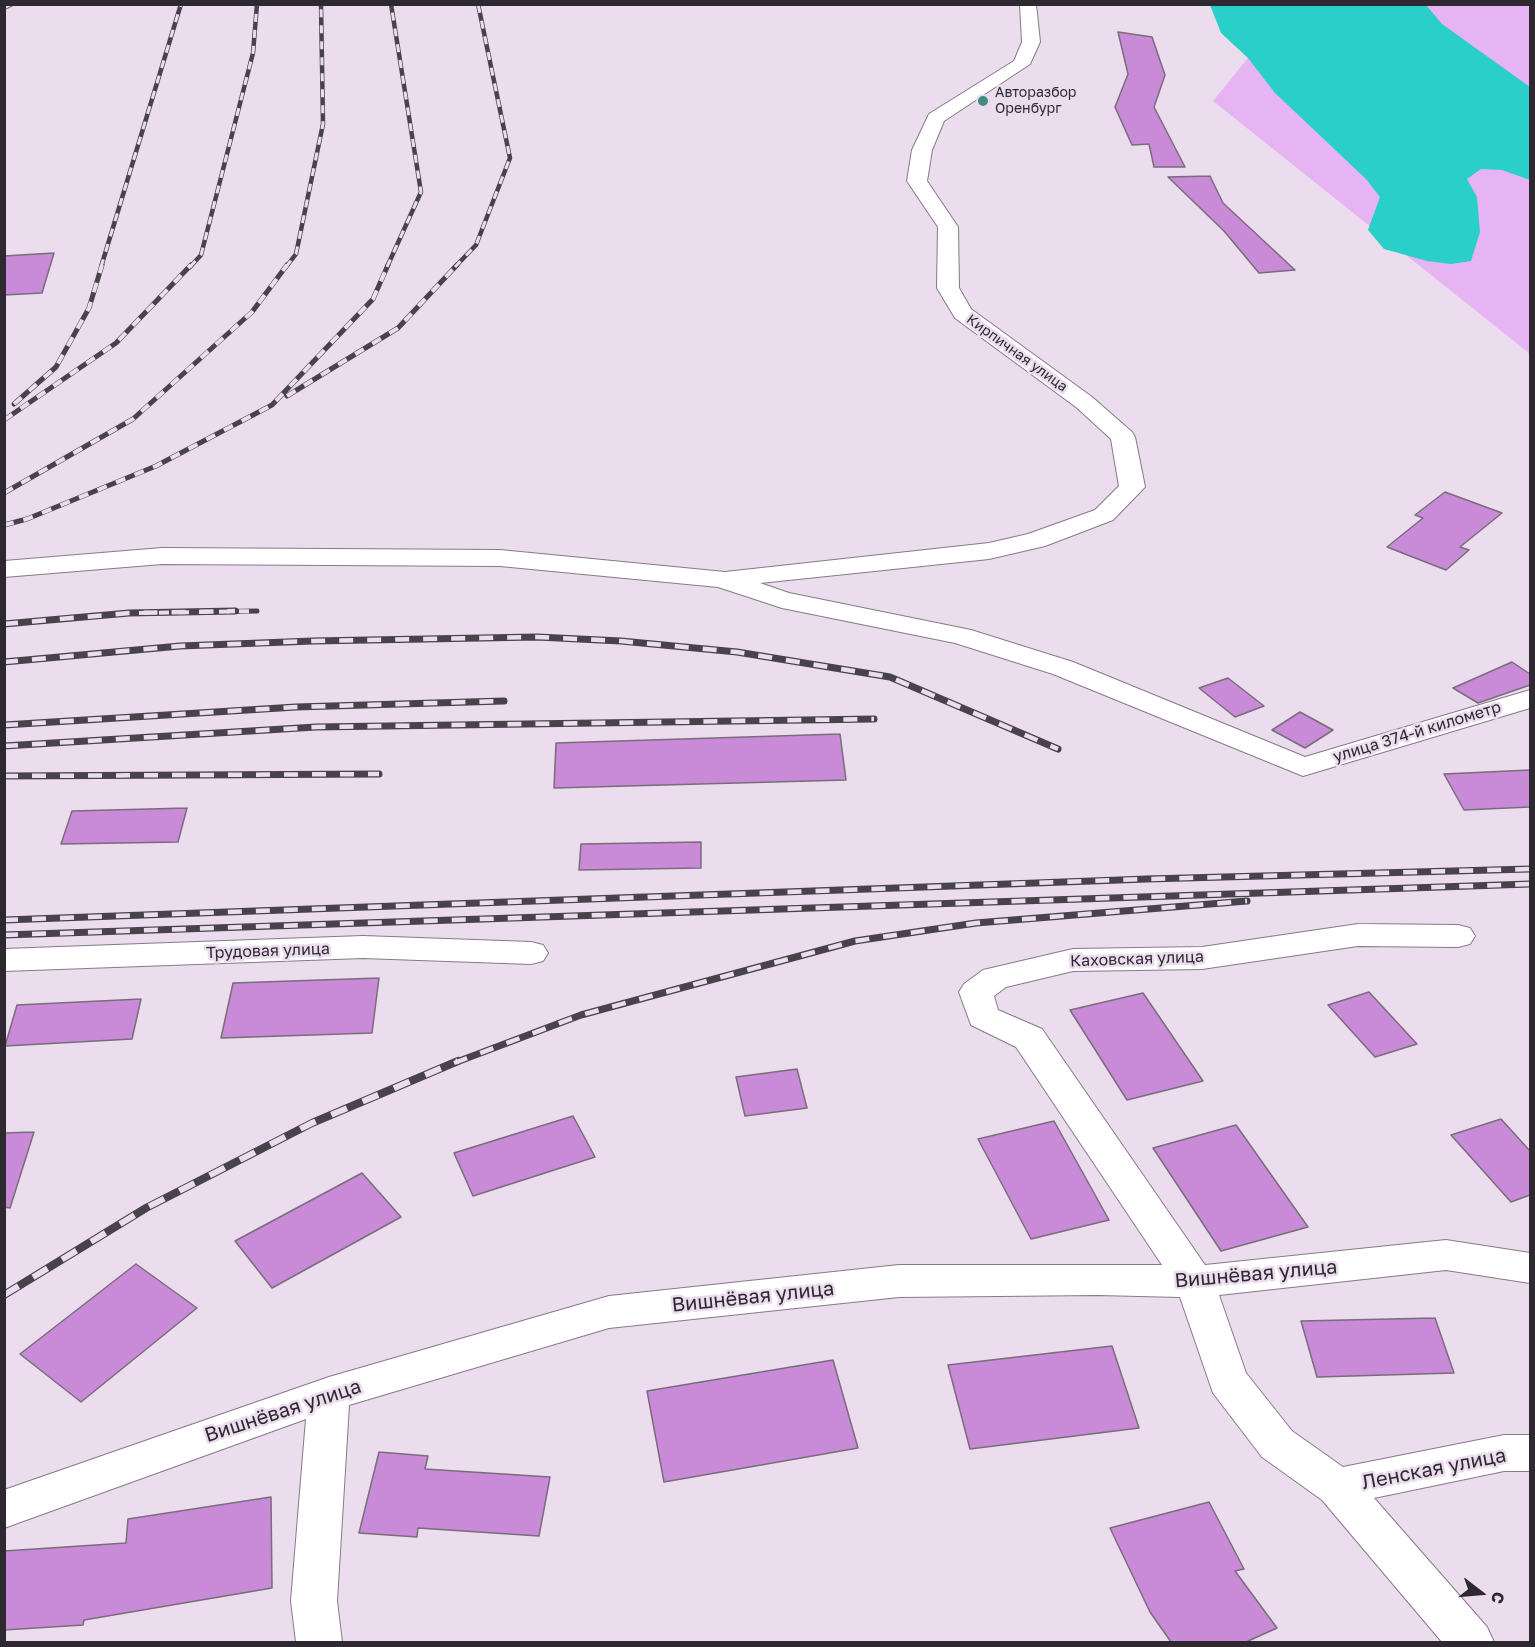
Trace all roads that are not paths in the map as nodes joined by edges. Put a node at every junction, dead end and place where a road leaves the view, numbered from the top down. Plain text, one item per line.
1 (1028, 4) edge
2 (4, 569) edge
3 (722, 579) junction
4 (1530, 699) edge
5 (1458, 936) dead end
6 (531, 953) dead end
7 (4, 960) edge
8 (1530, 1268) edge
9 (1195, 1282) junction
10 (329, 1394) junction
11 (1530, 1453) edge
12 (1337, 1487) junction
13 (4, 1509) edge
14 (319, 1642) edge
15 (1471, 1642) edge

1 - 3 street, Кирпичная улица
2 - 3 street
3 - 4 street, улица 374-й километр
5 - 9 street, Каховская улица
6 - 7 street, Трудовая улица
8 - 9 street, Вишнёвая улица
9 - 10 street, Вишнёвая улица
9 - 12 street
10 - 13 street, Вишнёвая улица
10 - 14 street
11 - 12 street, Ленская улица
12 - 15 street

